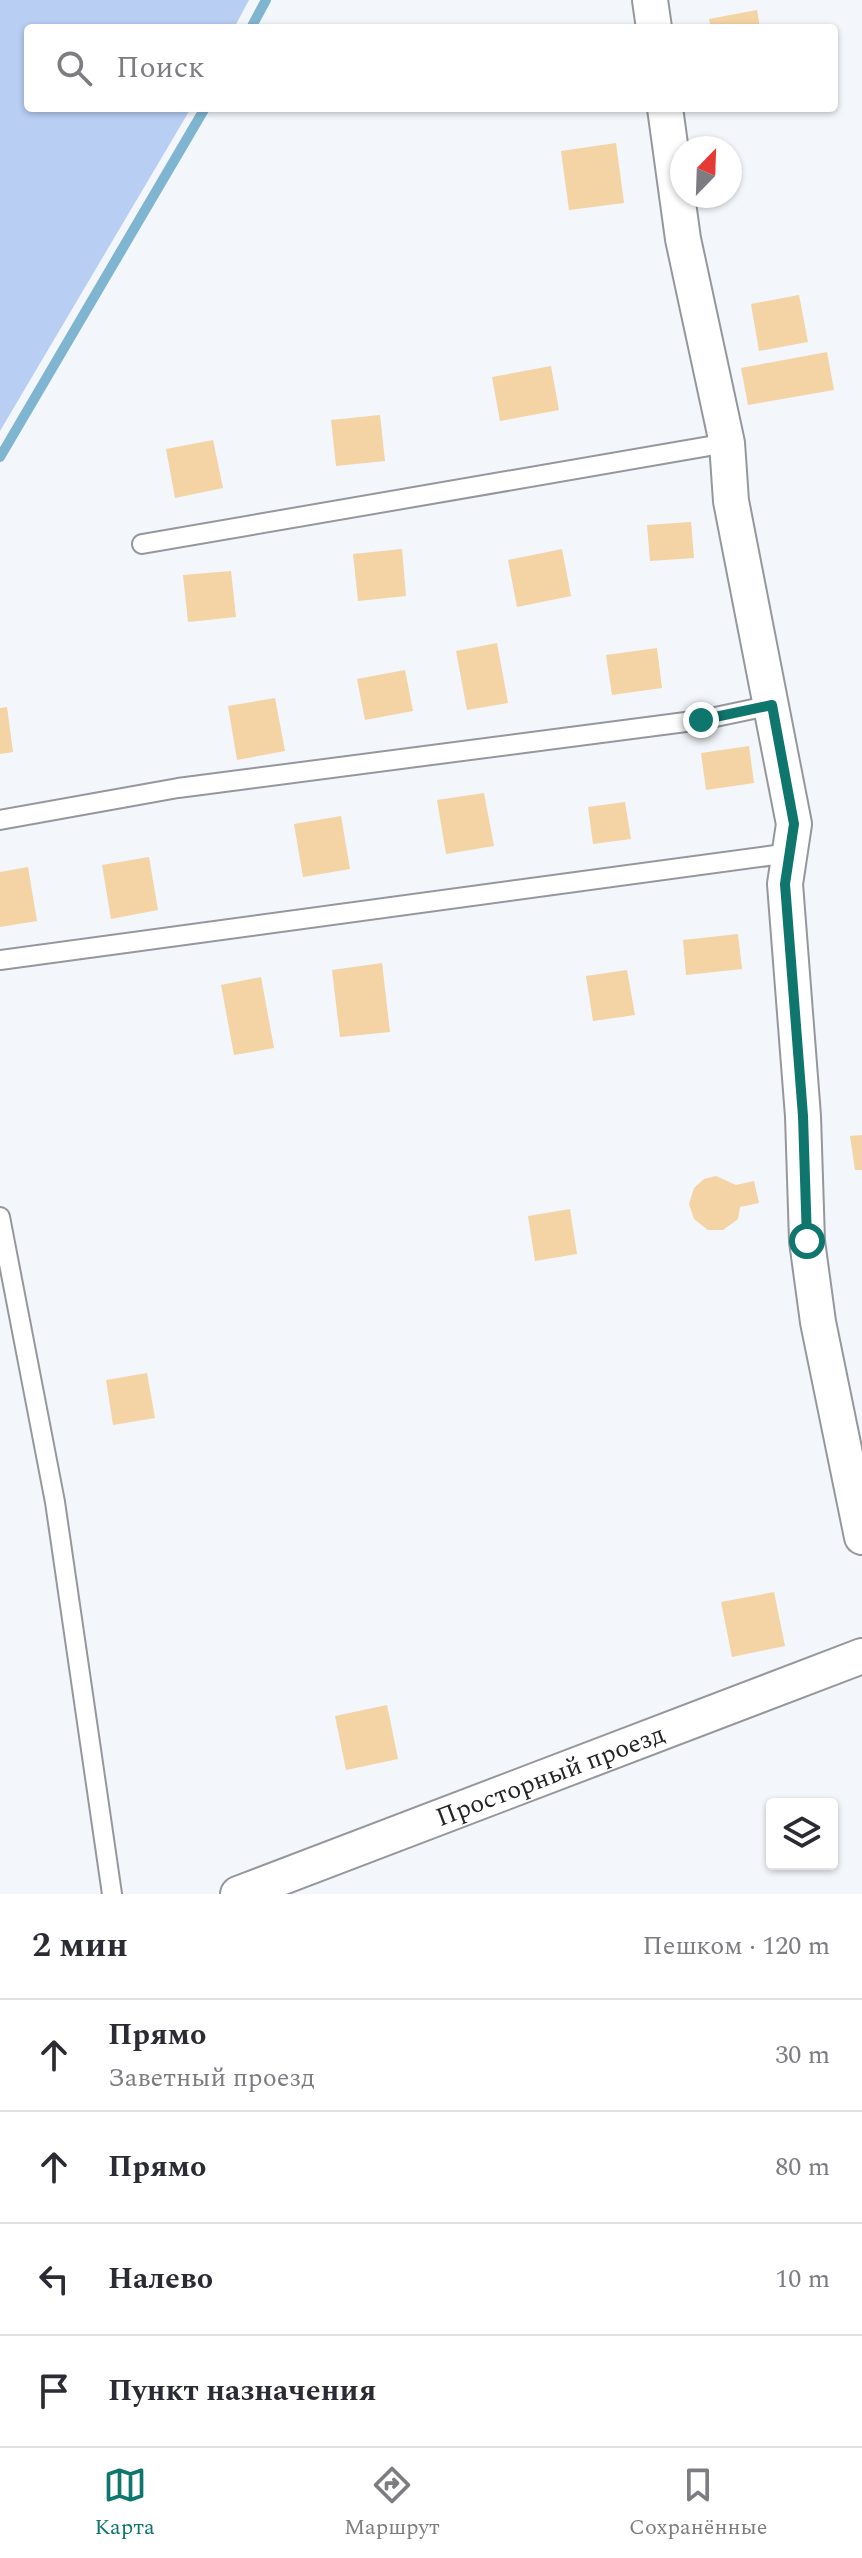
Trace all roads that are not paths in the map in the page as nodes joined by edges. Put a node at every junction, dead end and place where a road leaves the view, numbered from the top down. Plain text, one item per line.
1 (650, 0) edge
2 (653, 24) edge
3 (666, 112) edge
4 (727, 443) junction
5 (142, 544) dead end
6 (772, 705) junction
7 (0, 820) edge
8 (790, 853) junction
9 (0, 960) edge
10 (0, 1217) edge
11 (862, 1537) edge
12 (862, 1656) edge
13 (112, 1894) edge
14 (238, 1894) edge

1 - 2 street
3 - 4 street
4 - 5 lane
4 - 6 street
6 - 7 lane
6 - 8 street
8 - 9 lane
8 - 11 street
10 - 13 lane
12 - 14 street, Просторный проезд

